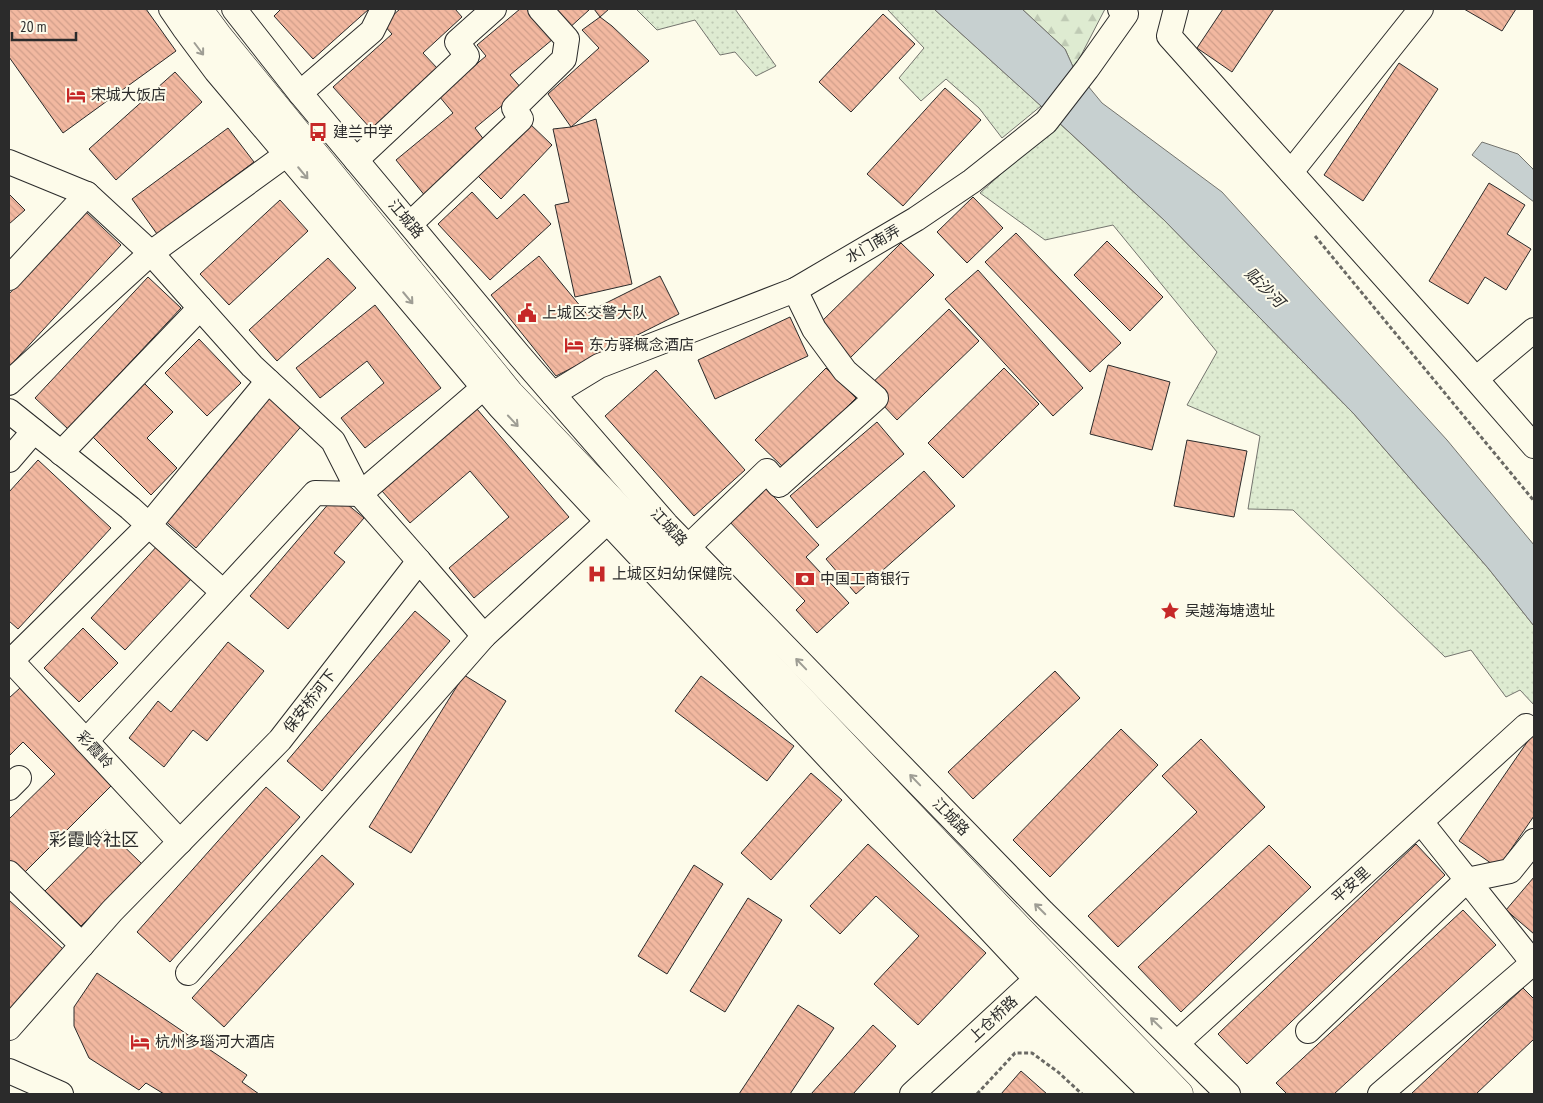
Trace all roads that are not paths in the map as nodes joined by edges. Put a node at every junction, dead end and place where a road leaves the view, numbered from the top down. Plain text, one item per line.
1 (171, 9) edge
2 (198, 9) edge
3 (236, 9) edge
4 (383, 9) edge
5 (494, 9) edge
6 (540, 9) edge
7 (1176, 9) edge
8 (1420, 9) edge
9 (1125, 11) edge
10 (300, 93) junction
11 (287, 154) junction
12 (356, 160) junction
13 (9, 162) edge
14 (1291, 172) junction
15 (87, 194) junction
16 (410, 224) junction
17 (152, 254) junction
18 (9, 278) edge
19 (795, 290) junction
20 (200, 308) junction
21 (1534, 330) edge
22 (1476, 378) junction
23 (268, 381) junction
24 (9, 383) edge
25 (484, 388) junction
26 (553, 394) junction
27 (9, 411) edge
28 (34, 431) junction
29 (1534, 446) edge
30 (62, 454) junction
31 (9, 460) edge
32 (360, 494) junction
33 (607, 522) junction
34 (149, 525) junction
35 (688, 547) junction
36 (419, 561) junction
37 (223, 592) junction
38 (484, 636) junction
39 (9, 661) edge
40 (1526, 726) dead end
41 (86, 741) junction
42 (1421, 822) junction
43 (1534, 841) edge
44 (180, 842) junction
45 (9, 873) edge
46 (1467, 880) junction
47 (1075, 943) junction
48 (82, 945) junction
49 (1534, 963) edge
50 (1044, 971) junction
51 (188, 973) dead end
52 (9, 1028) edge
53 (1308, 1031) dead end
54 (1177, 1043) junction
55 (9, 1071) edge
56 (61, 1094) edge
57 (912, 1094) edge
58 (1153, 1094) edge
59 (1179, 1094) edge
60 (1228, 1094) edge
61 (1380, 1094) edge

1 -> 11 street, 江城路
2 - 50 main road, 江城路
3 - 10 street, 江城路
4 - 10 street
5 - 12 street
6 - 16 street
7 - 14 street
8 - 14 street
9 - 19 street, 水门南弄
10 - 12 street, 江城路
11 - 17 street
11 -> 25 street, 江城路
12 - 16 street, 江城路
13 - 15 street
14 - 22 street
15 - 17 street
15 - 18 street
16 - 26 street, 江城路
17 - 20 street
17 - 24 street
19 - 26 street, 水门南弄
19 - 35 street
20 - 23 street
20 - 30 street
21 - 22 street
22 - 29 street
23 - 32 street
23 - 34 street
25 - 32 street
25 -> 33 street, 江城路
26 - 35 street, 江城路
27 - 28 street
28 - 30 street
28 - 31 street
30 - 34 street
32 - 36 street
32 - 37 street
33 - 38 street
33 - 50 street, 江城路
34 - 37 street
34 - 39 street
47 -> 35 street, 江城路
36 - 38 street
36 - 44 street, 保安桥河下
37 - 41 street
38 - 51 street
39 - 41 street, 彩霞岭
40 - 42 street, 平安里
41 - 44 street, 彩霞岭
42 - 46 street
42 - 54 street, 平安里
43 - 46 street
44 - 48 street, 保安桥河下
45 - 48 street
46 - 49 street
46 - 53 street
47 - 50 street, 上仓桥路
54 -> 47 street, 江城路
48 - 52 street, 保安桥河下
49 - 61 street
50 - 57 street, 上仓桥路
50 - 58 street, 江城路
50 - 59 main road, 江城路
54 - 60 street, 江城路
55 - 56 street

